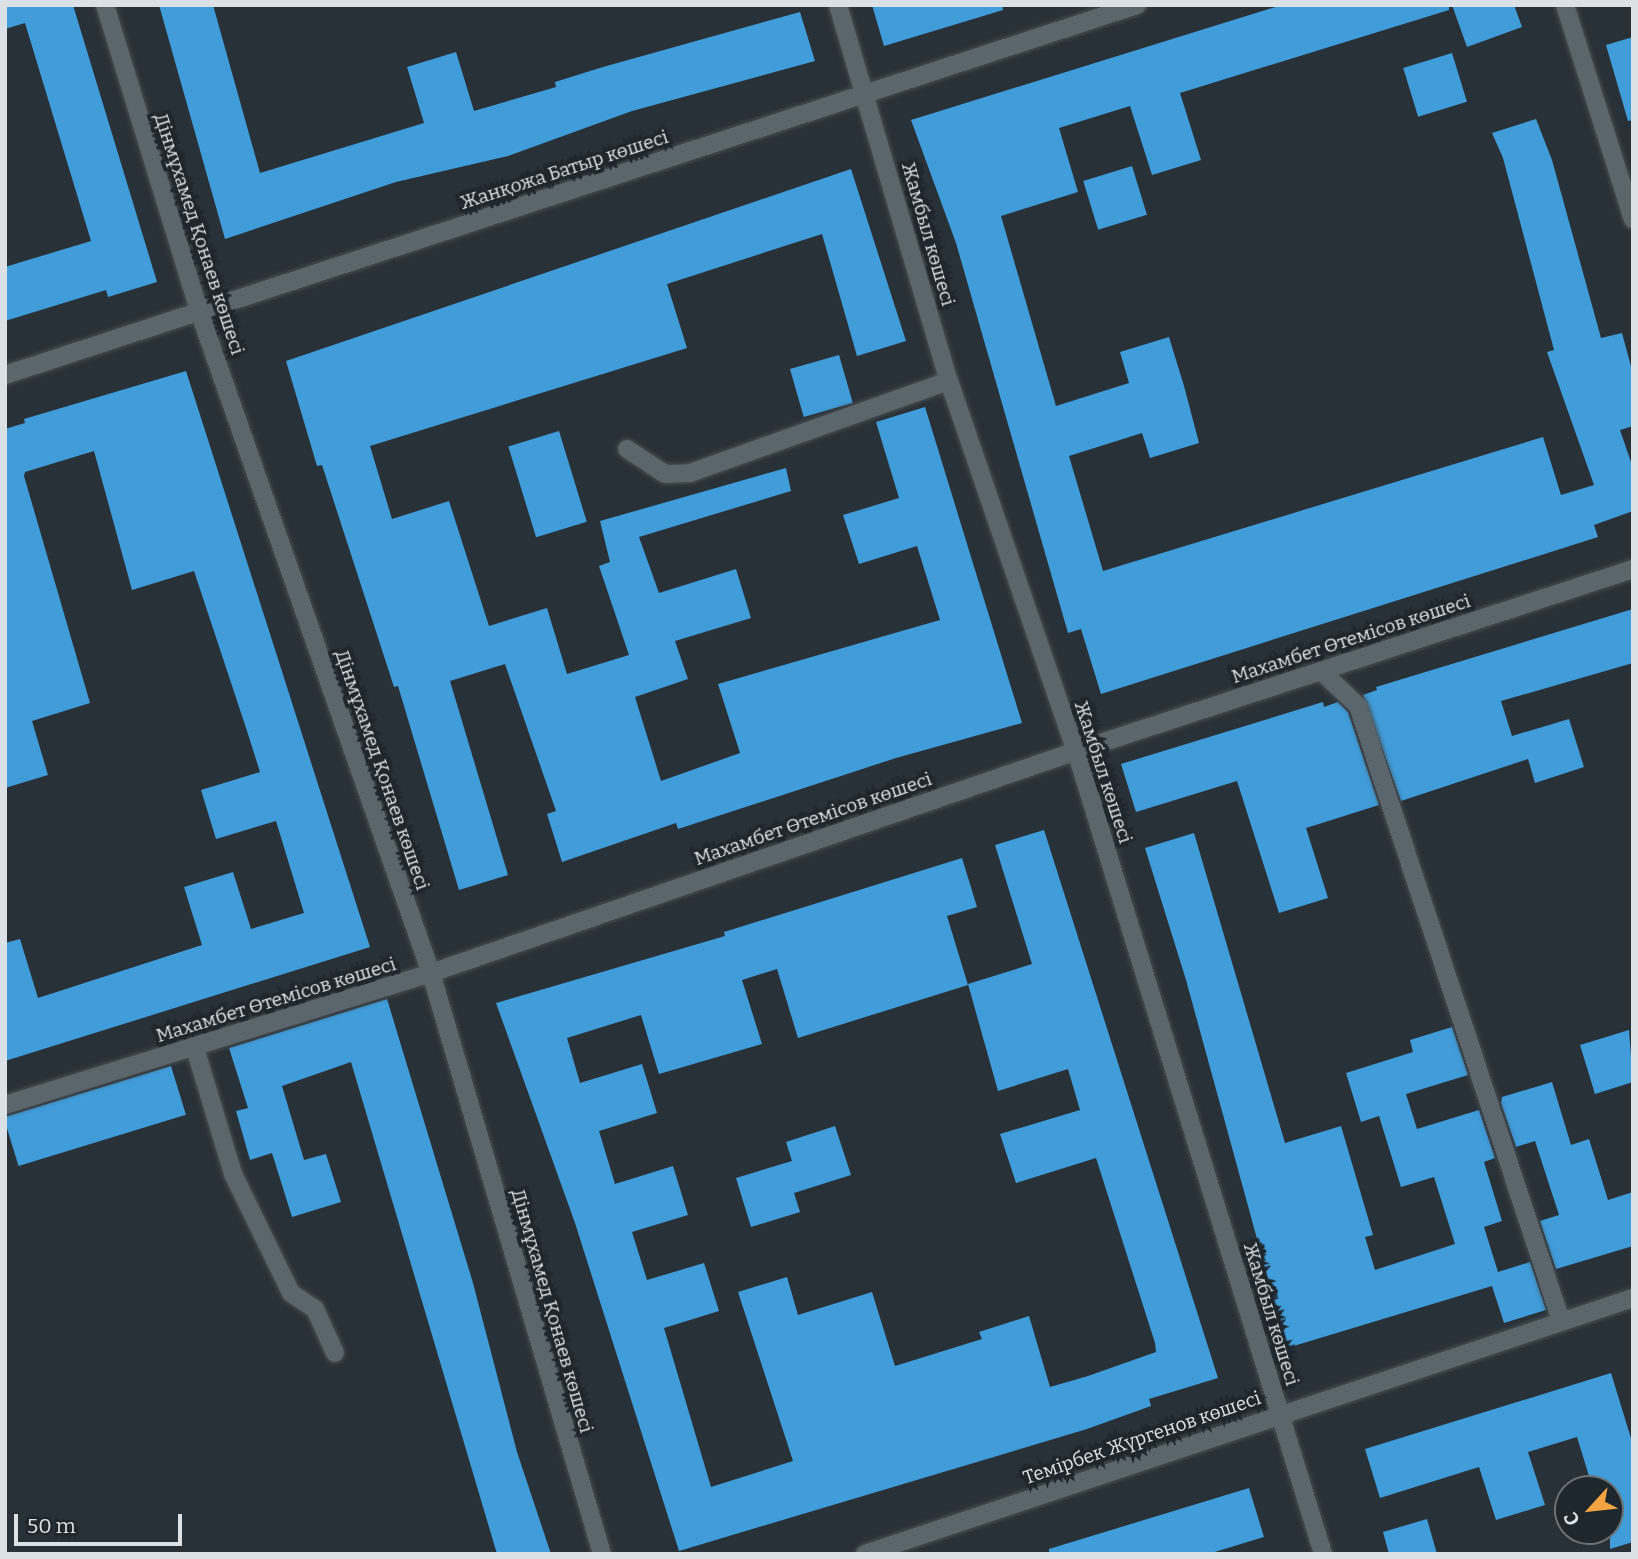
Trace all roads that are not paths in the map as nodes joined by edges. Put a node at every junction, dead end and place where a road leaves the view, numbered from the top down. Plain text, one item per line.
1 (105, 5) edge
2 (838, 5) edge
3 (1137, 5) edge
4 (1565, 5) edge
5 (865, 94) junction
6 (1633, 219) edge
7 (199, 311) junction
8 (5, 375) edge
9 (949, 381) junction
10 (627, 449) dead end
11 (1633, 569) edge
12 (1321, 671) junction
13 (1076, 751) junction
14 (430, 973) junction
15 (195, 1048) junction
16 (5, 1105) edge
17 (1633, 1298) edge
18 (1561, 1321) junction
19 (335, 1353) dead end
20 (1279, 1414) junction
21 (602, 1554) edge
22 (865, 1554) edge
23 (1323, 1554) edge

1 - 7 street, Дінмұхамед Қонаев көшесі
2 - 5 street, Жамбыл көшесі
3 - 5 street, Жанқожа Батыр көшесі
4 - 6 street
5 - 7 street, Жанқожа Батыр көшесі
5 - 9 street, Жамбыл көшесі
7 - 8 street, Жанқожа Батыр көшесі
7 - 14 street, Дінмұхамед Қонаев көшесі
9 - 10 street
9 - 13 street, Жамбыл көшесі
11 - 12 street, Махамбет Өтемісов көшесі
12 - 13 street, Махамбет Өтемісов көшесі
12 - 18 street
13 - 14 street, Махамбет Өтемісов көшесі
13 - 20 street, Жамбыл көшесі
14 - 15 street, Махамбет Өтемісов көшесі
14 - 21 street, Дінмұхамед Қонаев көшесі
15 - 16 street, Махамбет Өтемісов көшесі
15 - 19 street
17 - 18 street, Темірбек Жүргенов көшесі
18 - 20 street, Темірбек Жүргенов көшесі
20 - 22 street, Темірбек Жүргенов көшесі
20 - 23 street, Жамбыл көшесі

